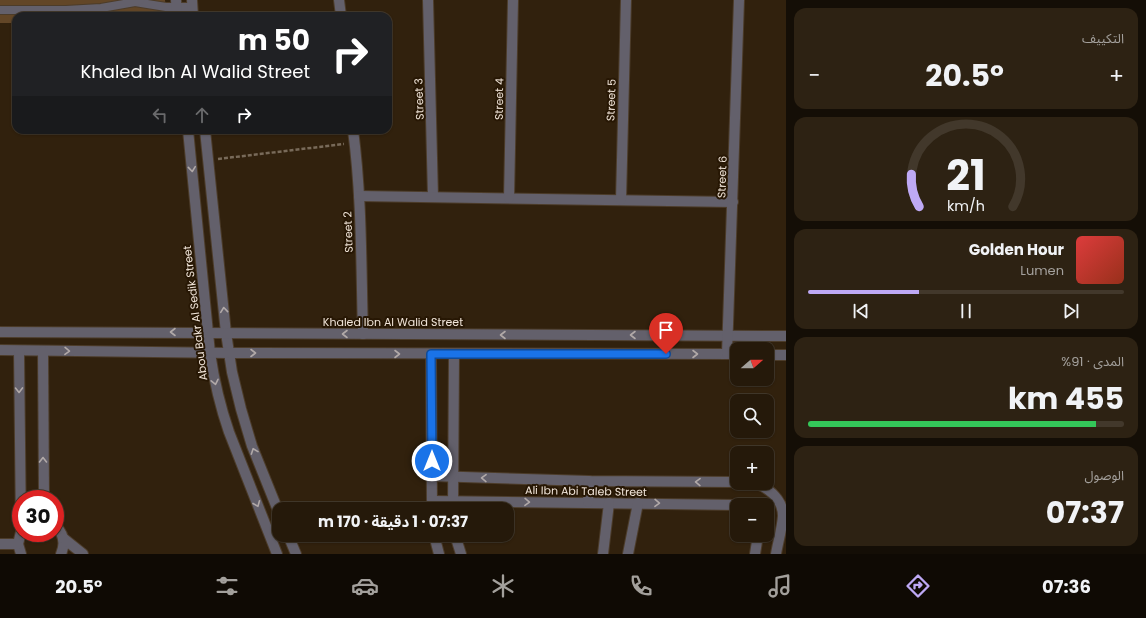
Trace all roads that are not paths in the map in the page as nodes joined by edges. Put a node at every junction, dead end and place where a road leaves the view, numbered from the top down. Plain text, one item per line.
1 (339, 0) edge
2 (428, 0) edge
3 (513, 0) edge
4 (626, 0) edge
5 (739, 0) edge
6 (137, 1) edge
7 (176, 8) edge
8 (192, 8) edge
9 (0, 10) edge
10 (340, 12) edge
11 (188, 134) edge
12 (205, 134) edge
13 (353, 134) edge
14 (359, 196) junction
15 (433, 197) junction
16 (509, 198) junction
17 (620, 200) junction
18 (733, 202) junction
19 (0, 332) edge
20 (208, 332) junction
21 (226, 333) junction
22 (363, 334) junction
23 (728, 336) junction
24 (786, 336) edge
25 (730, 345) edge
26 (0, 350) edge
27 (19, 351) junction
28 (43, 351) junction
29 (210, 353) junction
30 (229, 353) junction
31 (431, 354) junction
32 (454, 354) junction
33 (730, 354) edge
34 (774, 355) edge
35 (786, 355) edge
36 (432, 476) junction
37 (453, 477) junction
38 (589, 480) junction
39 (730, 482) edge
40 (21, 490) edge
41 (44, 490) edge
42 (768, 490) edge
43 (275, 502) edge
44 (432, 502) edge
45 (453, 502) edge
46 (588, 502) junction
47 (609, 503) junction
48 (638, 503) junction
49 (514, 504) edge
50 (730, 505) edge
51 (64, 539) edge
52 (64, 542) edge
53 (291, 542) edge
54 (436, 542) edge
55 (457, 542) edge
56 (757, 542) edge
57 (0, 544) edge
58 (20, 549) edge
59 (61, 554) edge
60 (83, 554) edge
61 (277, 554) edge
62 (296, 554) edge
63 (439, 554) edge
64 (460, 554) edge
65 (603, 554) edge
66 (628, 554) edge
67 (755, 554) edge
68 (776, 554) edge

1 - 10 street
2 - 15 street, Street 3
3 - 16 street, Street 4
4 - 17 street, Street 5
5 - 18 street, Street 6
6 - 7 lane
6 - 9 lane
7 - 8 lane
11 -> 20 street, Abou Bakr Al Sedik Street
21 -> 12 street
13 - 14 street, Street 2
14 - 15 street
14 - 22 street, Street 2
15 - 16 street
16 - 17 street
17 - 18 street
18 - 23 street, Street 6
20 -> 19 street, Khaled Ibn Al Walid Street
20 - 21 street, Khaled Ibn Al Walid Street
20 - 29 street, Abou Bakr Al Sedik Street
22 -> 21 street, Khaled Ibn Al Walid Street
21 - 30 street
23 -> 22 street, Khaled Ibn Al Walid Street
23 - 24 street, Khaled Ibn Al Walid Street
23 - 25 street, Street 6
26 - 27 street
27 - 28 street
27 -> 40 street
28 -> 29 street
41 -> 28 street
29 - 30 street
29 -> 61 street, Abou Bakr Al Sedik Street
30 -> 31 street
43 -> 30 street
31 - 32 street
31 - 36 street
32 -> 33 street
32 - 37 street
34 - 35 street
36 - 37 street, Ali Ibn Abi Taleb Street
36 - 44 street
38 -> 37 street, Ali Ibn Abi Taleb Street
37 - 45 street
39 -> 38 street, Ali Ibn Abi Taleb Street
38 - 46 street
42 - 68 street
46 - 47 street, Ali Ibn Abi Taleb Street
49 -> 46 street, Ali Ibn Abi Taleb Street
47 - 48 street, Ali Ibn Abi Taleb Street
47 - 65 street
48 -> 50 street, Ali Ibn Abi Taleb Street
48 - 66 street
51 - 60 street
52 - 59 street
53 - 62 street
54 - 63 street
55 - 64 street
56 - 67 street
57 - 58 street

